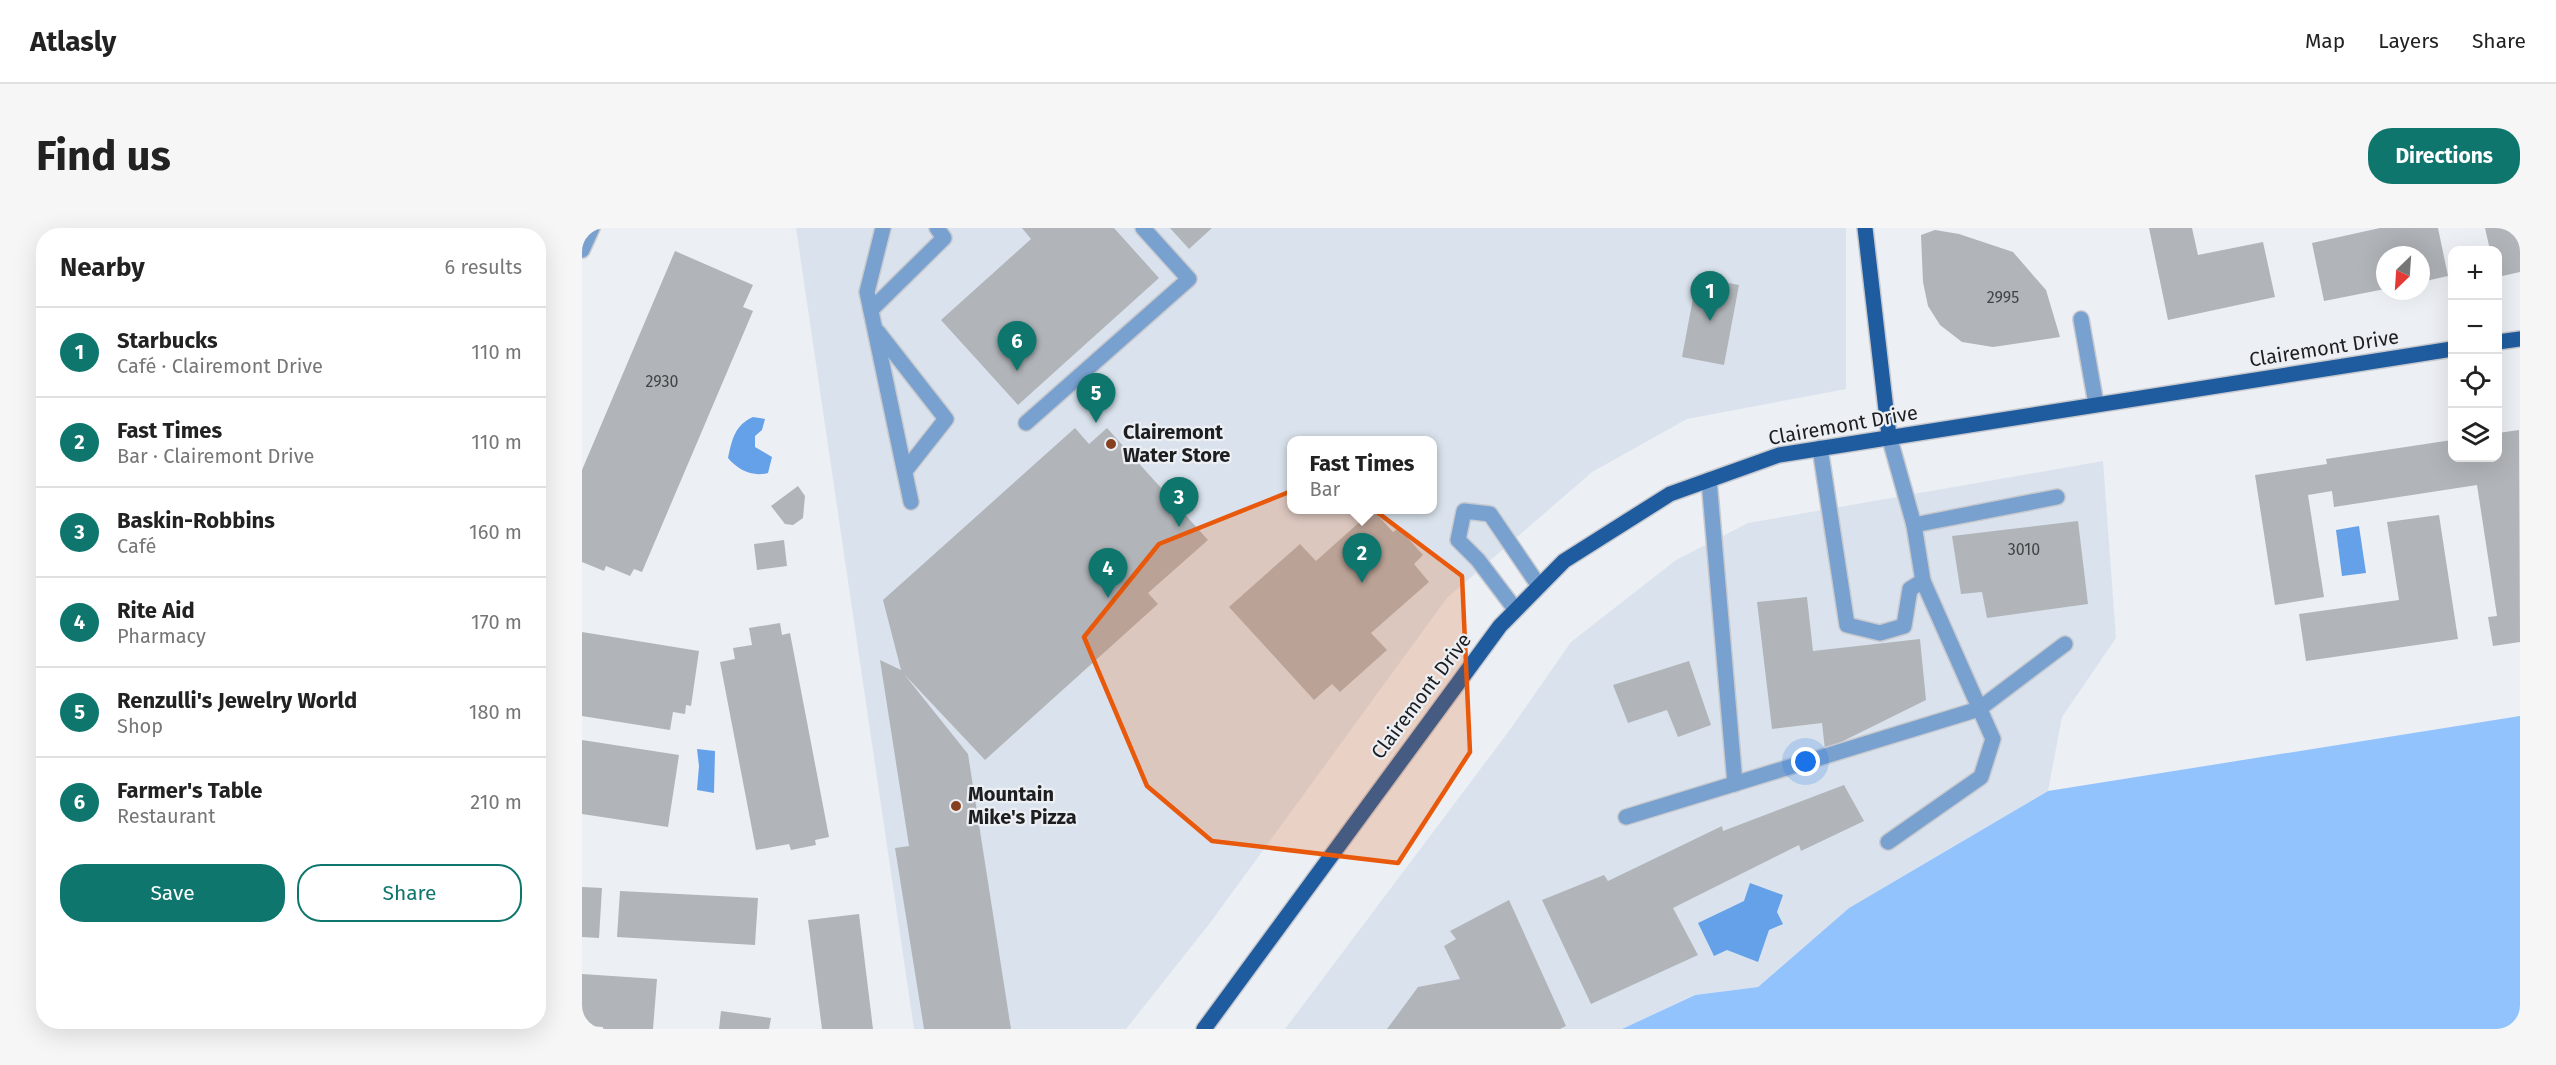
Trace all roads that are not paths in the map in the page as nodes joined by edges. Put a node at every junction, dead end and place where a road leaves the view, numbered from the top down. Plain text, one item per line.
1 (592, 228) edge
2 (883, 228) edge
3 (937, 228) edge
4 (1143, 228) edge
5 (1865, 228) edge
6 (582, 250) edge
7 (872, 310) junction
8 (2081, 319) dead end
9 (875, 328) junction
10 (2520, 339) edge
11 (2502, 341) edge
12 (2448, 350) edge
13 (2096, 404) junction
14 (1026, 423) dead end
15 (1889, 436) junction
16 (1820, 448) junction
17 (905, 471) junction
18 (1709, 480) junction
19 (2057, 497) dead end
20 (911, 502) dead end
21 (1914, 525) junction
22 (1923, 581) junction
23 (1539, 586) junction
24 (1515, 609) junction
25 (2065, 644) dead end
26 (1979, 709) junction
27 (1736, 784) junction
28 (1626, 817) dead end
29 (1888, 842) dead end
30 (1204, 1029) edge

1 - 6 street
2 - 7 street
3 - 7 street
4 - 14 street
5 - 15 main road
7 - 9 street
8 - 13 street
9 - 17 street
9 - 17 street
10 - 11 main road
12 - 13 main road, Clairemont Drive
13 - 15 main road, Clairemont Drive
15 - 16 main road, Clairemont Drive
15 - 21 street
16 - 18 main road, Clairemont Drive
16 - 22 street
17 - 20 street
18 - 23 main road, Clairemont Drive
18 - 27 street
19 - 21 street
21 - 22 street
22 - 26 street
23 - 24 main road, Clairemont Drive
23 - 24 street
24 - 30 main road, Clairemont Drive
25 - 26 street
26 - 27 street
26 - 29 street
27 - 28 street

